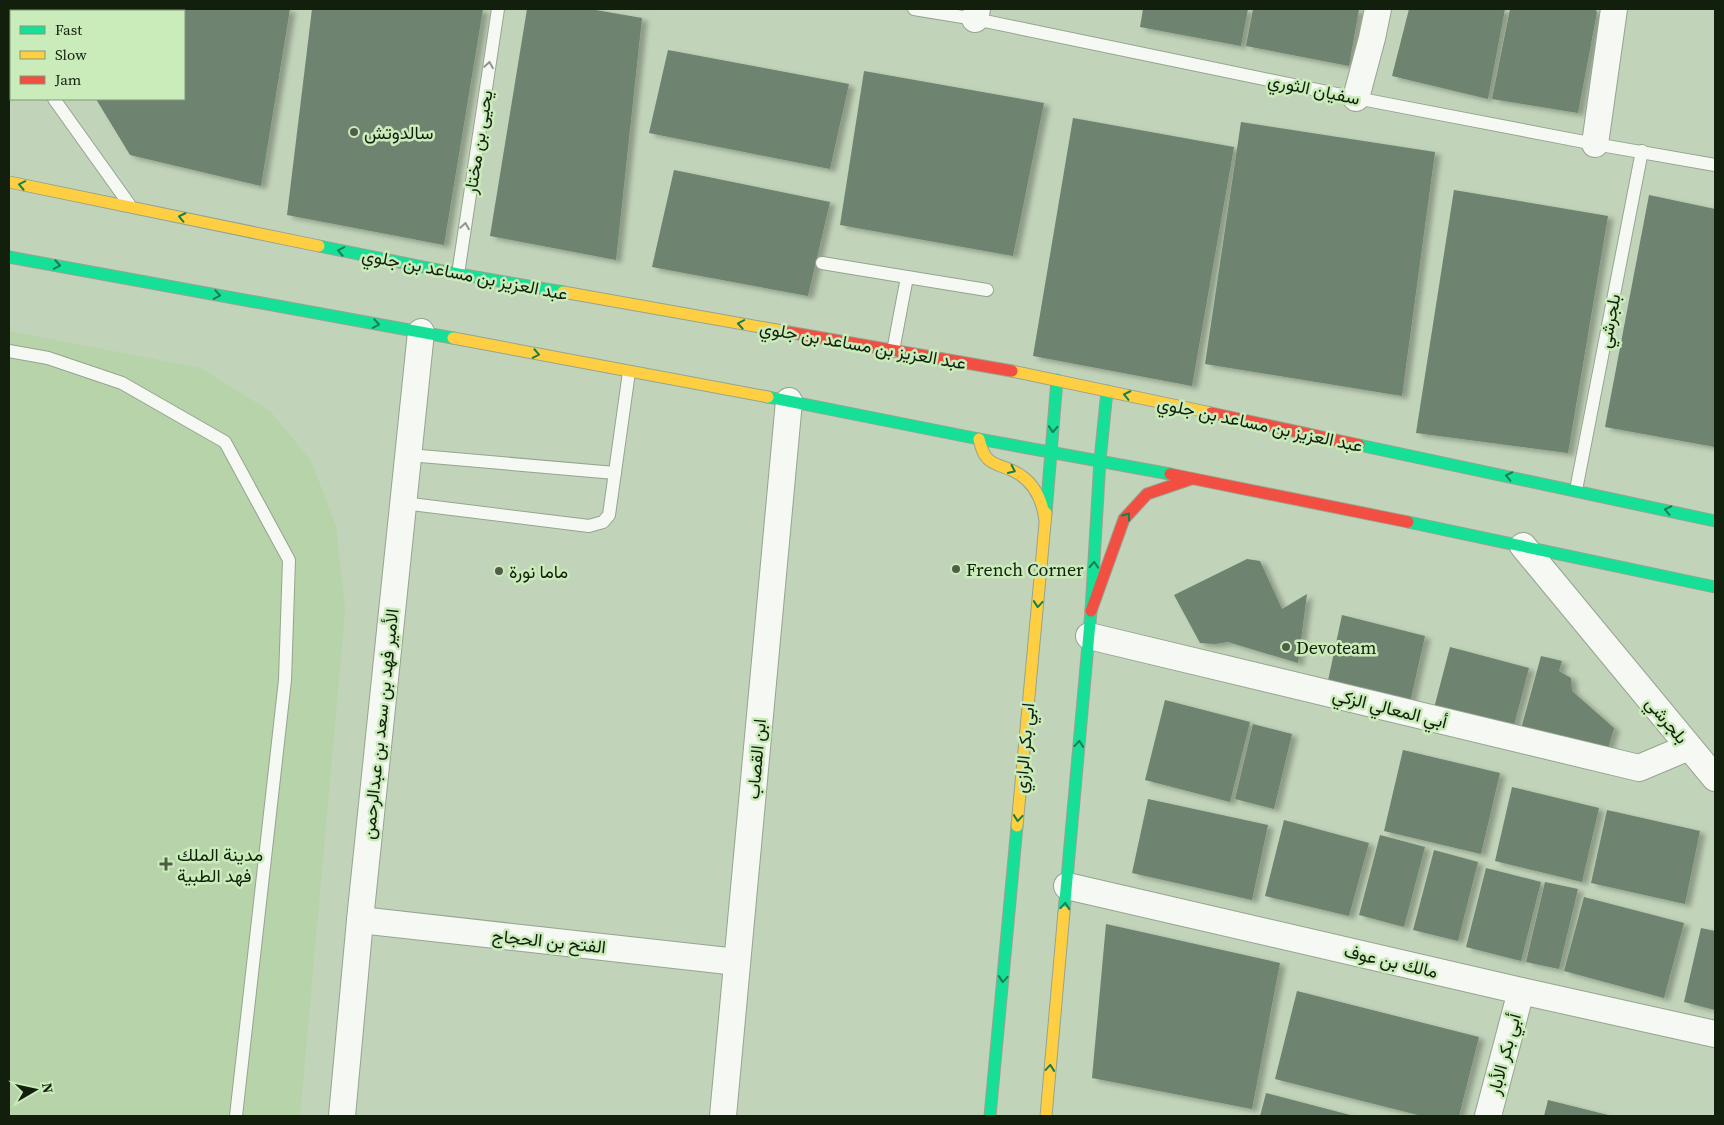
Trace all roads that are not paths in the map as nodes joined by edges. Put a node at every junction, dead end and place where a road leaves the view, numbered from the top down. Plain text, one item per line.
1 (498, 9) edge
2 (914, 9) edge
3 (1378, 9) edge
4 (1614, 9) edge
5 (976, 14) edge
6 (1356, 98) junction
7 (55, 100) edge
8 (1595, 144) junction
9 (1642, 151) junction
10 (1715, 165) edge
11 (9, 182) edge
12 (131, 206) junction
13 (9, 257) edge
14 (822, 263) dead end
15 (458, 274) junction
16 (907, 277) junction
17 (987, 290) dead end
18 (421, 332) junction
19 (9, 351) edge
20 (893, 351) junction
21 (629, 372) junction
22 (1057, 380) junction
23 (1107, 391) junction
24 (789, 401) junction
25 (979, 439) junction
26 (1052, 451) junction
27 (409, 454) junction
28 (1100, 460) junction
29 (615, 473) junction
30 (1191, 479) junction
31 (1576, 490) junction
32 (403, 503) junction
33 (1045, 520) junction
34 (1715, 521) edge
35 (1523, 546) junction
36 (1715, 587) edge
37 (1090, 623) junction
38 (1689, 747) junction
39 (1715, 778) edge
40 (1067, 886) junction
41 (360, 920) junction
42 (737, 962) junction
43 (1521, 991) junction
44 (1715, 1034) edge
45 (236, 1116) edge
46 (342, 1116) edge
47 (723, 1116) edge
48 (990, 1116) edge
49 (1046, 1116) edge
50 (1488, 1116) edge

15 -> 1 lane, يحيى بن مختار
2 - 5 lane, سفيان الثوري
3 - 6 street
4 - 8 street
5 - 6 lane, سفيان الثوري
6 - 8 lane, سفيان الثوري
7 - 12 lane
8 - 9 lane, سفيان الثوري
9 - 10 lane, سفيان الثوري
9 - 31 lane, بلجرشي
12 -> 11 main road, عبد العزيز بن مساعد بن جلوي
15 -> 12 main road, عبد العزيز بن مساعد بن جلوي
13 -> 18 main road
14 - 16 lane
20 -> 15 main road, عبد العزيز بن مساعد بن جلوي
16 - 17 lane
16 - 20 lane
18 -> 21 main road
18 - 27 street, الأمير فهد بن سعد بن عبدالرحمن
19 - 45 lane
20 - 22 main road, عبد العزيز بن مساعد بن جلوي
21 - 24 main road
21 - 29 lane
22 - 23 main road, عبد العزيز بن مساعد بن جلوي
22 -> 26 main road, ابي بكر الرازي
23 - 28 main road
31 -> 23 main road, عبد العزيز بن مساعد بن جلوي
24 - 25 main road
24 - 42 street, ابن القصاب
25 - 26 main road
25 -> 33 main road
26 - 28 main road
26 - 33 main road, ابي بكر الرازي
27 - 29 lane
27 - 32 street, الأمير فهد بن سعد بن عبدالرحمن
28 - 30 main road
37 -> 28 main road
29 - 32 lane
30 - 35 main road
37 -> 30 main road
34 -> 31 main road, عبد العزيز بن مساعد بن جلوي
32 - 41 street, الأمير فهد بن سعد بن عبدالرحمن
33 -> 48 main road, ابي بكر الرازي
35 - 36 main road
35 - 38 street, بلجرشي
37 - 38 street, أبي المعالي الزكي
40 -> 37 main road
38 - 39 street, بلجرشي
40 - 43 street, مالك بن عوف
49 -> 40 main road
41 - 42 street, الفتح بن الحجاج
41 - 46 street, الأمير فهد بن سعد بن عبدالرحمن
42 - 47 street, ابن القصاب
43 - 44 street, مالك بن عوف
43 - 50 street, أبي بكر الأبار

